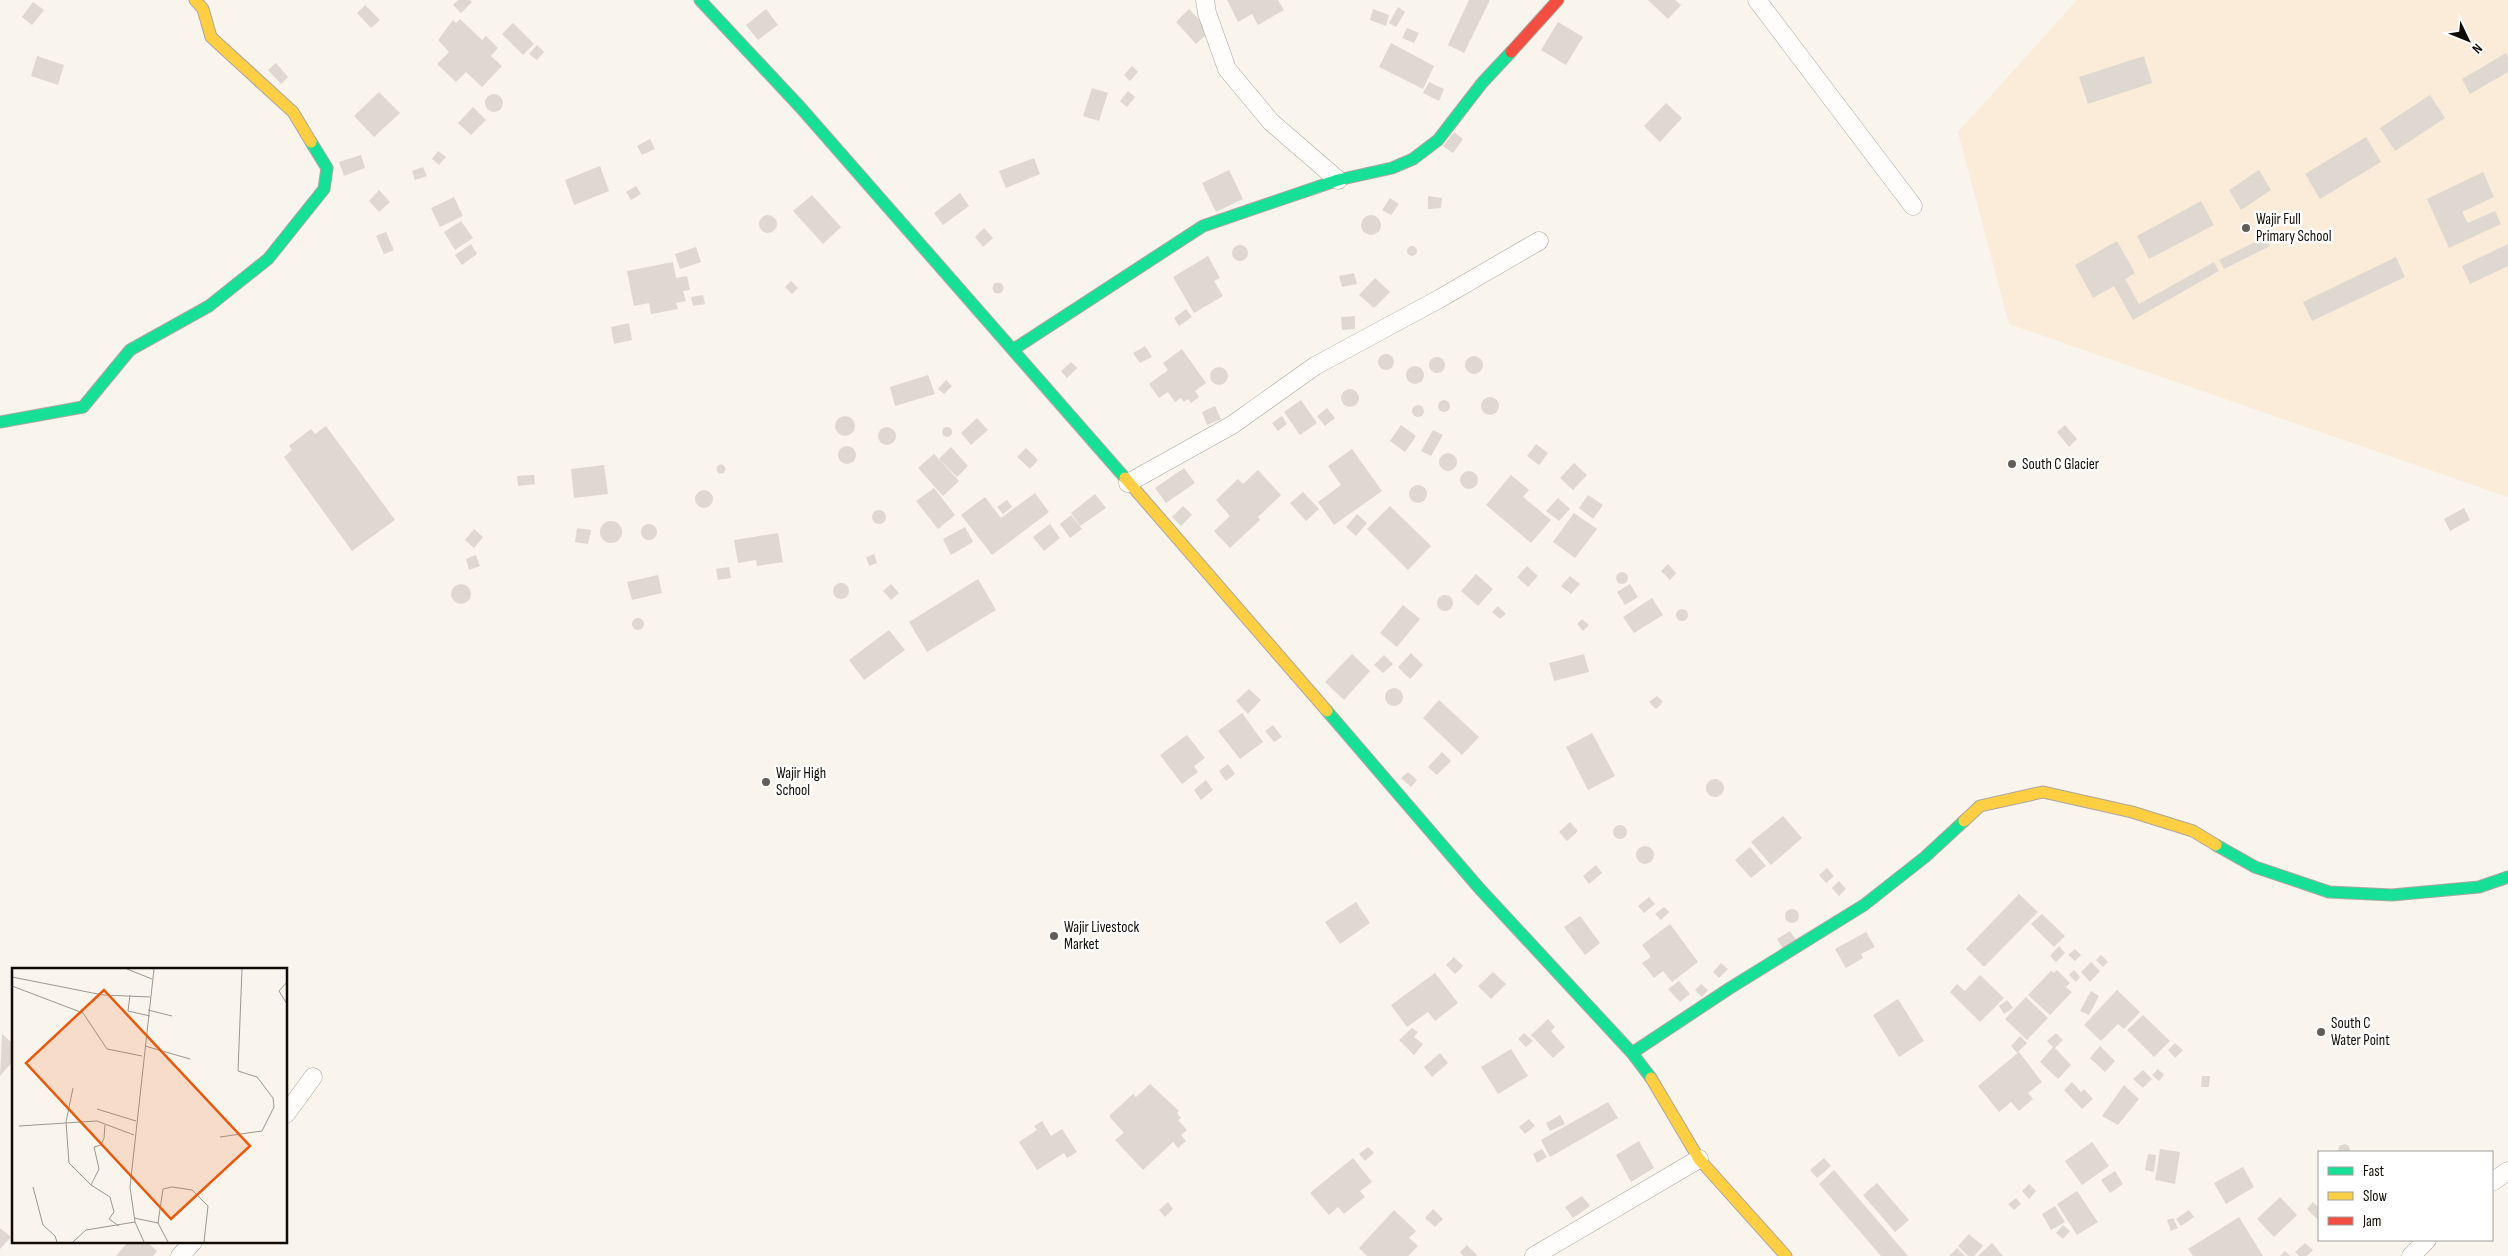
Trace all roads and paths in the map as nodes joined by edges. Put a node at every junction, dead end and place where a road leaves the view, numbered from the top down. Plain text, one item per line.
1 (195, 0) edge
2 (700, 0) edge
3 (1205, 0) edge
4 (1558, 0) edge
5 (1757, 0) edge
6 (1338, 180) junction
7 (1913, 206) dead end
8 (1539, 241) dead end
9 (1014, 349) junction
10 (0, 422) edge
11 (1128, 483) junction
12 (2508, 877) edge
13 (1632, 1053) junction
14 (313, 1077) dead end
15 (288, 1111) edge
16 (1700, 1159) junction
17 (2508, 1171) edge
18 (2493, 1181) edge
19 (2426, 1241) edge
20 (191, 1244) edge
21 (180, 1256) edge
22 (1534, 1256) edge
23 (1786, 1256) edge
24 (2411, 1256) edge

1 - 10 street
2 - 9 street
3 - 6 street
4 - 6 street
5 - 7 street
6 - 9 street
8 - 11 street
9 - 11 street
11 - 13 street
12 - 13 street
13 - 16 street
14 - 15 street
16 - 22 street
16 - 23 street
17 - 18 street
19 - 24 street
20 - 21 street

